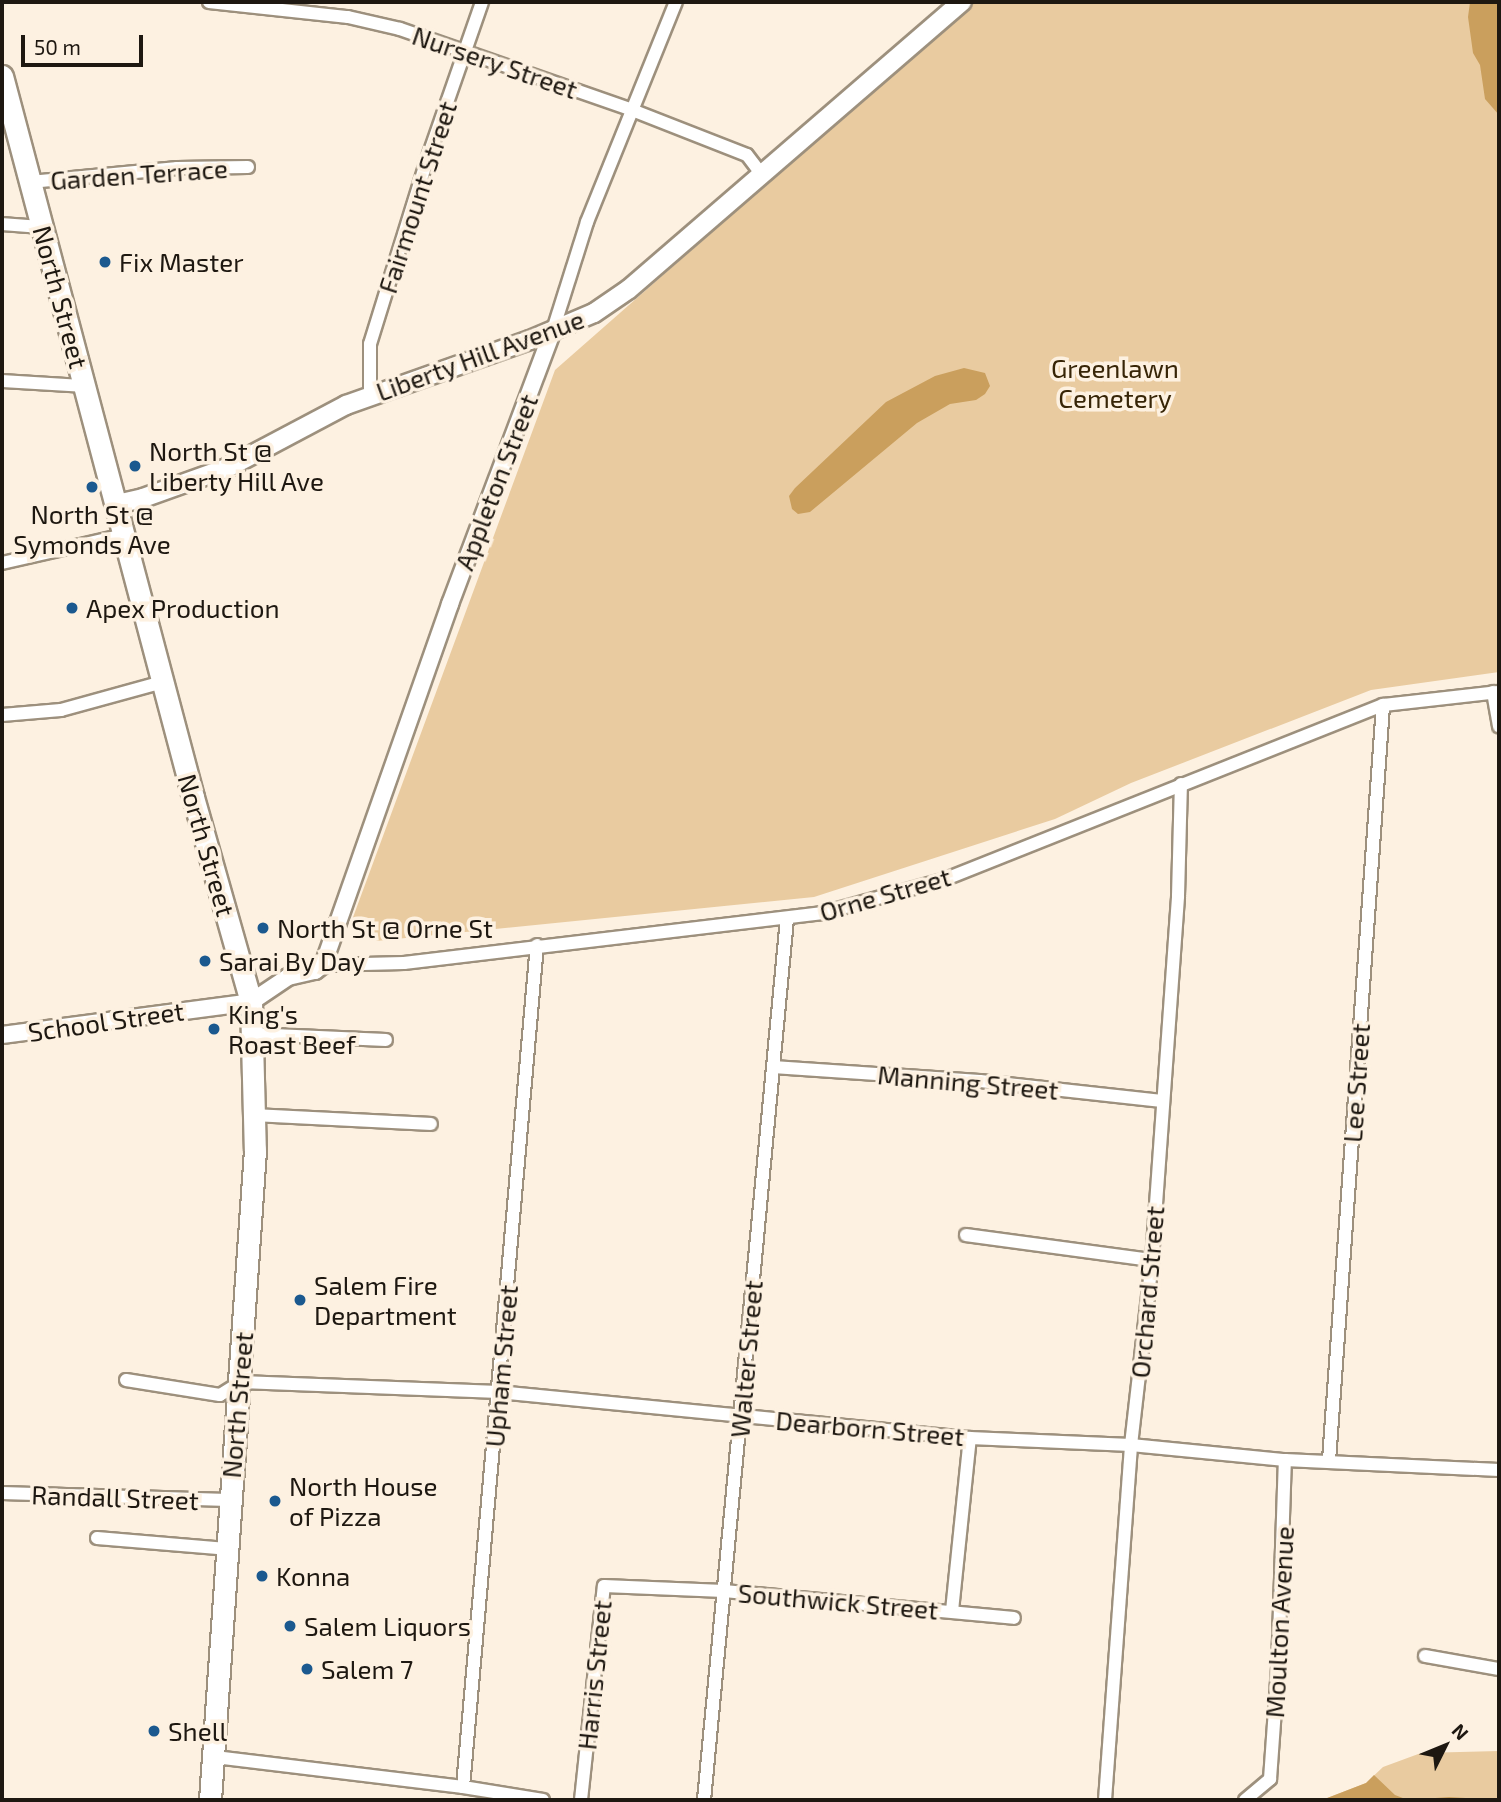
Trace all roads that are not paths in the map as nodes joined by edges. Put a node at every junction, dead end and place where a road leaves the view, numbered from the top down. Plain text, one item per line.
1 (209, 2) edge
2 (482, 2) edge
3 (676, 2) edge
4 (962, 2) edge
5 (293, 6) edge
6 (464, 52) junction
7 (2, 76) edge
8 (632, 110) junction
9 (248, 167) dead end
10 (762, 175) junction
11 (30, 182) junction
12 (2, 224) edge
13 (42, 227) junction
14 (553, 330) junction
15 (2, 381) edge
16 (85, 386) junction
17 (370, 396) junction
18 (117, 504) junction
19 (124, 535) junction
20 (2, 563) edge
21 (163, 682) junction
22 (1496, 692) edge
23 (1383, 705) junction
24 (2, 715) edge
25 (1499, 726) edge
26 (1181, 783) junction
27 (787, 918) junction
28 (537, 945) junction
29 (323, 965) junction
30 (251, 1002) junction
31 (251, 1034) junction
32 (2, 1035) edge
33 (386, 1040) dead end
34 (773, 1067) junction
35 (1162, 1101) junction
36 (254, 1115) junction
37 (431, 1124) dead end
38 (966, 1235) dead end
39 (1152, 1260) junction
40 (126, 1380) dead end
41 (241, 1382) junction
42 (499, 1392) junction
43 (740, 1416) junction
44 (970, 1438) junction
45 (1131, 1445) junction
46 (1285, 1460) junction
47 (1329, 1461) junction
48 (1499, 1470) edge
49 (2, 1493) edge
50 (229, 1500) junction
51 (97, 1538) dead end
52 (227, 1549) junction
53 (724, 1591) junction
54 (953, 1611) junction
55 (1014, 1618) dead end
56 (1425, 1656) dead end
57 (1499, 1669) edge
58 (215, 1757) junction
59 (463, 1787) junction
60 (210, 1800) edge
61 (544, 1800) edge
62 (581, 1800) edge
63 (704, 1800) edge
64 (1105, 1800) edge
65 (1245, 1800) edge

1 - 5 street, Nursery Street
2 - 6 street, Fairmount Street
3 - 8 street, Appleton Street
4 - 10 main road, Liberty Hill Avenue
5 - 6 street, Nursery Street
6 - 8 street, Nursery Street
6 - 17 street, Fairmount Street
7 - 11 highway, North Street
8 - 10 street, Nursery Street
8 - 14 street, Appleton Street
9 - 11 street, Garden Terrace
10 - 14 main road, Liberty Hill Avenue
11 - 13 highway, North Street
12 - 13 street
13 - 16 highway, North Street
14 - 17 main road, Liberty Hill Avenue
14 - 29 street, Appleton Street
15 - 16 street
16 - 18 highway, North Street
17 - 18 main road, Liberty Hill Avenue
18 - 19 highway, North Street
19 - 20 street
19 - 21 highway, North Street
21 - 24 street
21 - 30 highway, North Street
22 - 23 street, Orne Street
22 - 25 street
23 - 26 street, Orne Street
23 - 47 street, Lee Street
26 - 27 street, Orne Street
26 - 35 street, Orchard Street
27 - 28 street, Orne Street
27 - 34 street, Walter Street
28 - 29 street, Orne Street
28 - 42 street, Upham Street
29 - 30 street, Orne Street
30 - 31 highway, North Street
30 - 32 street, School Street
31 - 33 street
31 - 36 highway, North Street
34 - 35 street, Manning Street
34 - 43 street, Walter Street
35 - 39 street, Orchard Street
36 - 37 street
36 - 41 highway, North Street
38 - 39 street
39 - 45 street, Orchard Street
40 - 41 street
41 - 42 street, Dearborn Street
41 - 50 highway, North Street
42 - 43 street, Dearborn Street
42 - 59 street, Upham Street
43 - 44 street, Dearborn Street
43 - 53 street, Walter Street
44 - 45 street, Dearborn Street
44 - 54 street, Southwick Street
45 - 46 street, Dearborn Street
45 - 64 street, Orchard Street
46 - 47 street, Dearborn Street
46 - 65 street, Moulton Avenue
47 - 48 street, Dearborn Street
49 - 50 street, Randall Street
50 - 52 highway, North Street
51 - 52 street
52 - 58 highway, North Street
53 - 54 street, Southwick Street
53 - 62 street, Harris Street
53 - 63 street, Walter Street
54 - 55 street, Southwick Street
56 - 57 street
58 - 59 street
58 - 60 highway, North Street
59 - 61 street

